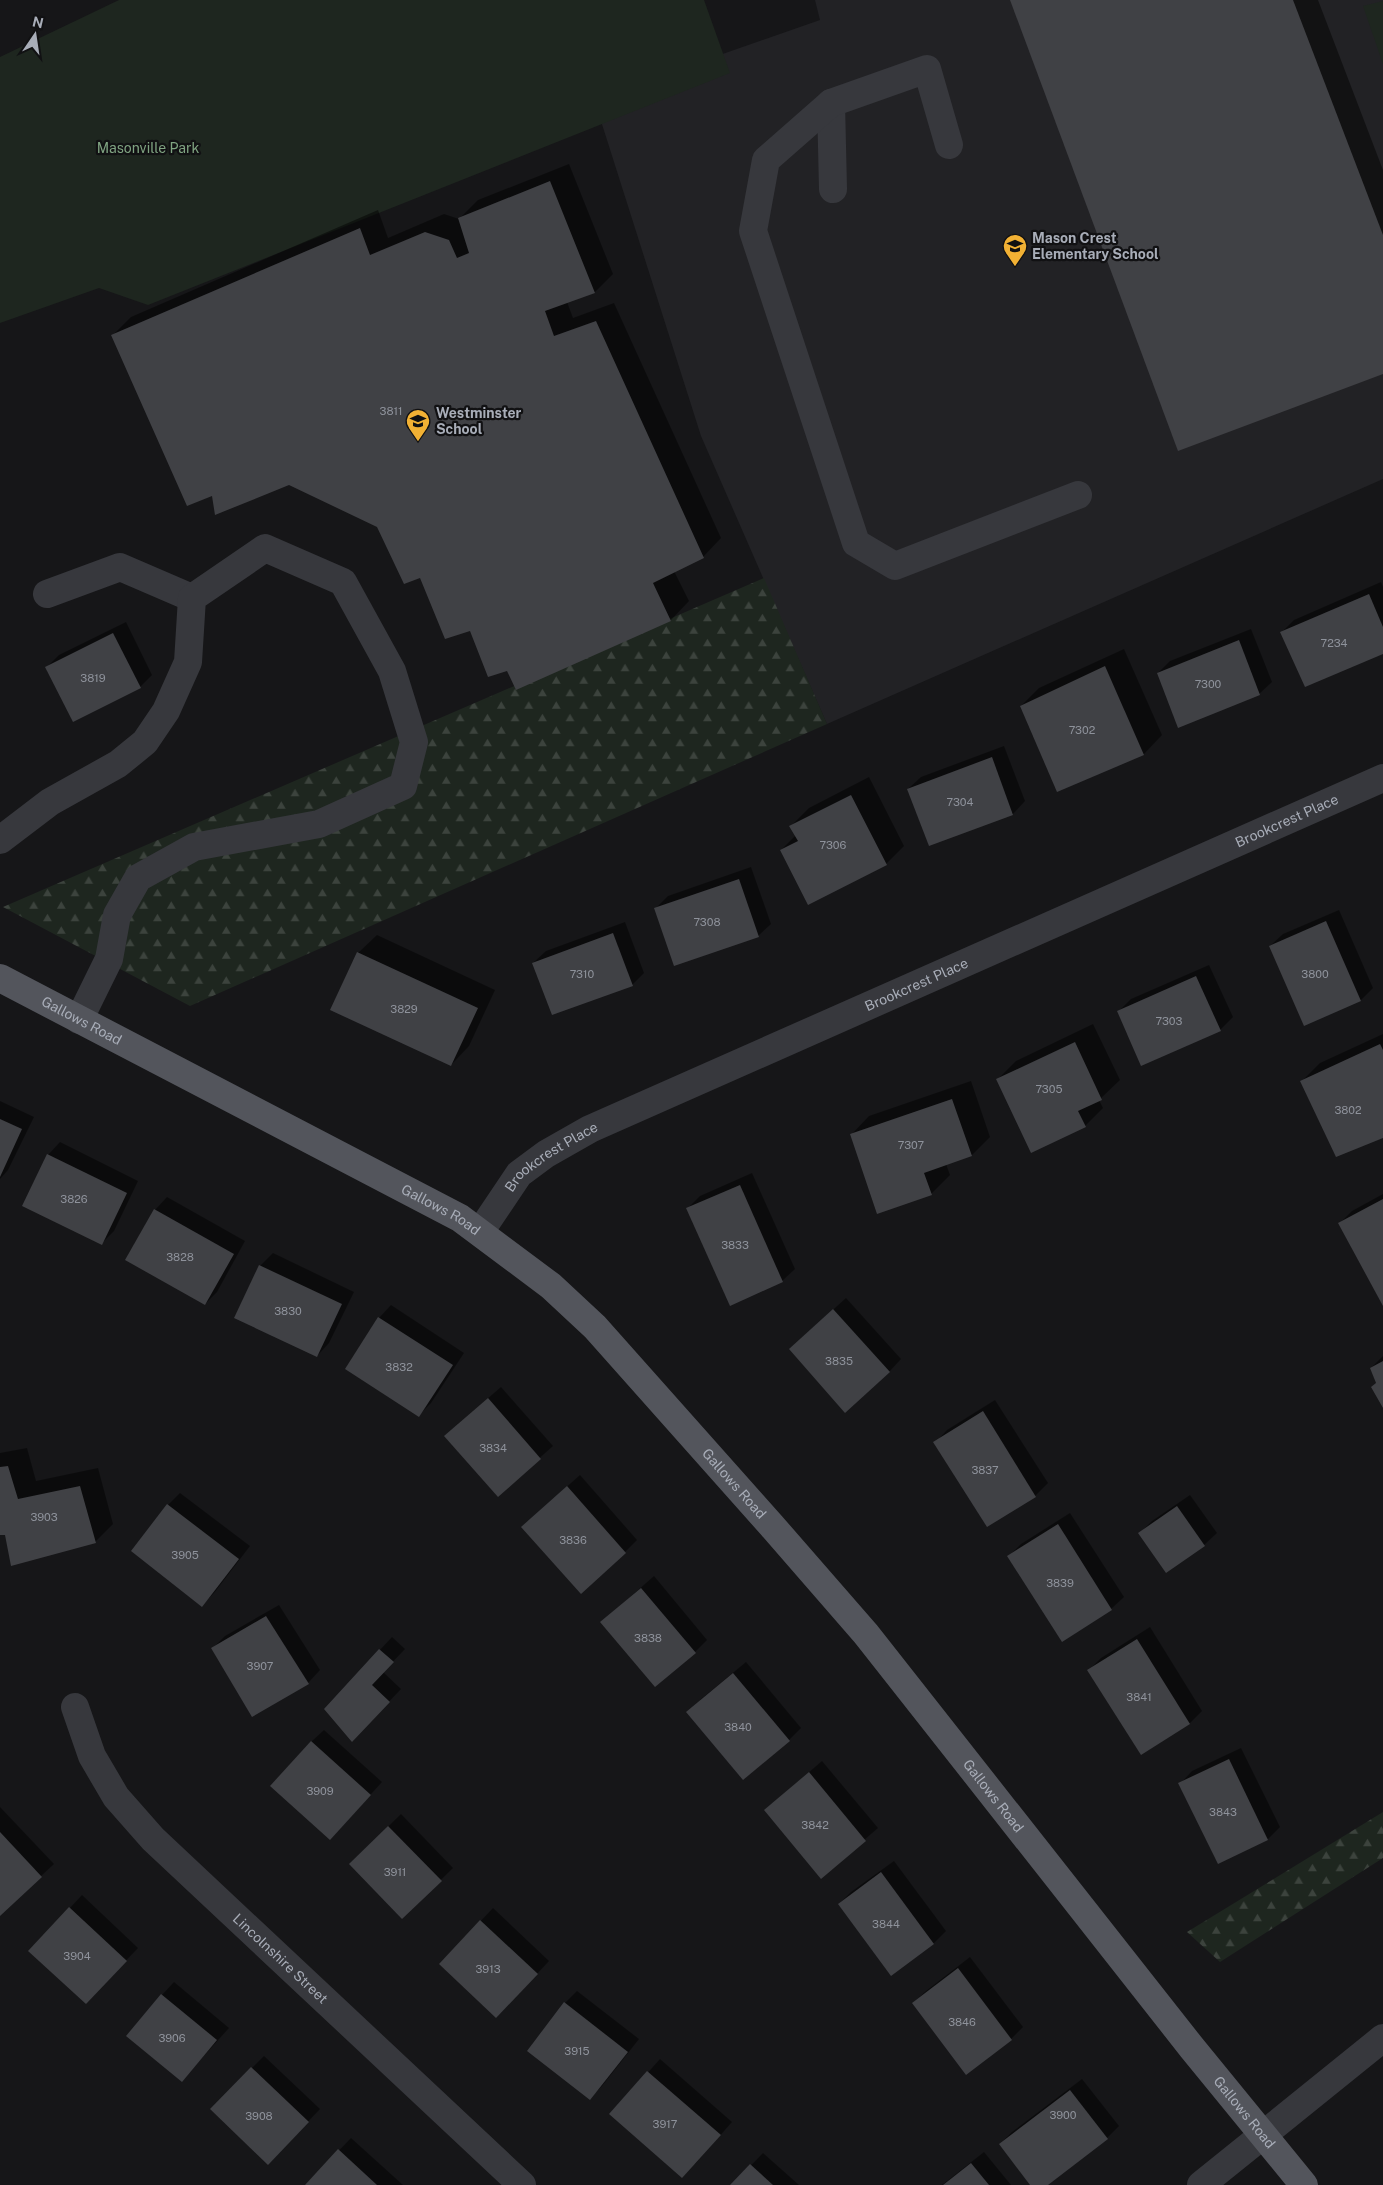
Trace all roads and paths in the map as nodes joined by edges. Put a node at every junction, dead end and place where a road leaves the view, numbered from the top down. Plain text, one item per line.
1 (831, 102) junction
2 (949, 145) dead end
3 (833, 189) dead end
4 (1078, 495) dead end
5 (47, 594) dead end
6 (192, 598) junction
7 (1382, 781) edge
8 (0, 840) edge
9 (0, 978) edge
10 (79, 1020) junction
11 (480, 1232) junction
12 (75, 1707) dead end
13 (1383, 2038) edge
14 (1264, 2134) junction
15 (522, 2185) edge
16 (1201, 2185) edge
17 (1304, 2185) edge

1 - 2 street
1 - 3 street
1 - 4 street
5 - 6 street
6 - 8 street
6 - 10 street
7 - 11 street, Brookcrest Place
9 - 10 main road, Gallows Road
10 - 11 main road, Gallows Road
11 - 14 main road, Gallows Road
12 - 15 street, Lincolnshire Street
13 - 14 street
14 - 16 street
14 - 17 main road, Gallows Road

